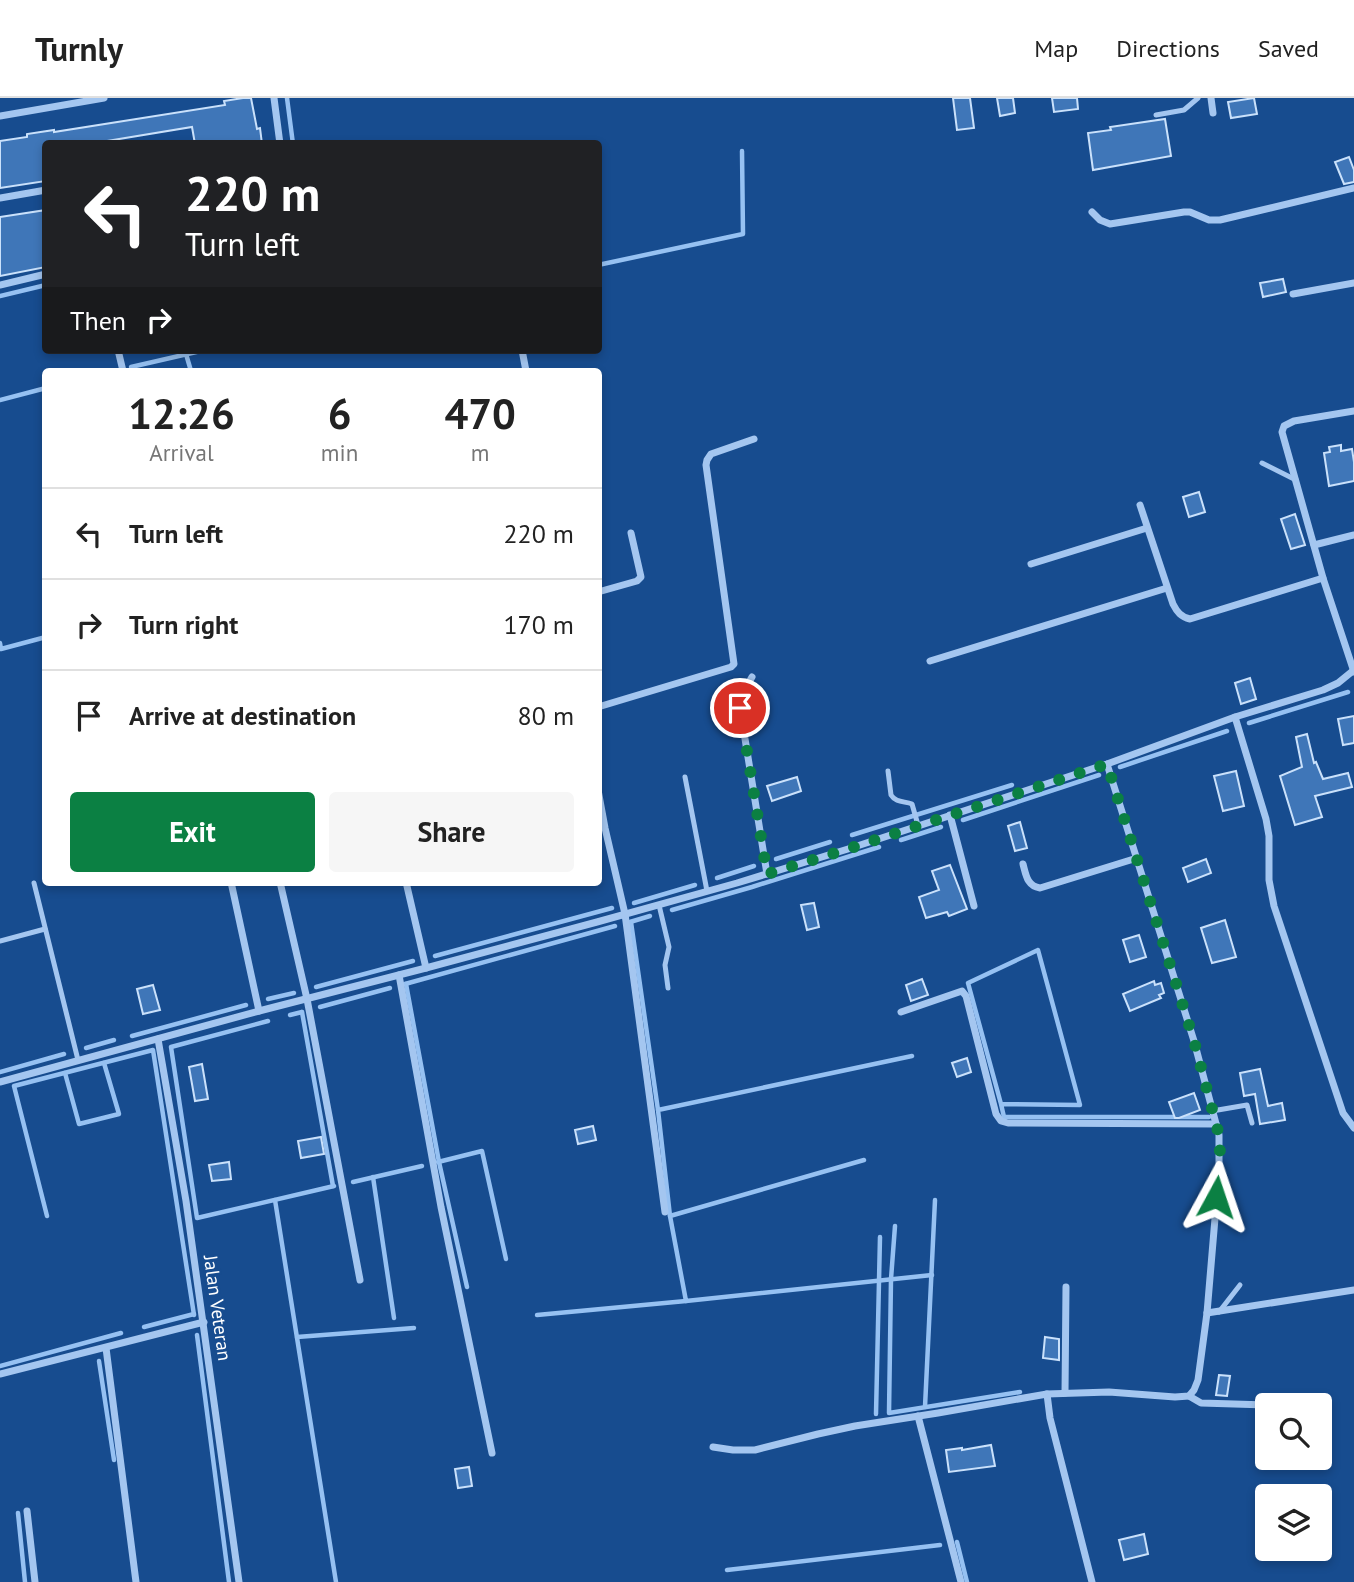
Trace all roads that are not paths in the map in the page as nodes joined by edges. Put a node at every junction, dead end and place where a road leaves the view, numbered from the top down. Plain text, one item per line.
1 (104, 98) edge
2 (274, 98) edge
3 (1198, 98) edge
4 (1211, 98) edge
5 (1213, 113) dead end
6 (1156, 115) dead end
7 (0, 116) edge
8 (279, 140) edge
9 (1354, 188) edge
10 (42, 191) edge
11 (0, 198) edge
12 (1092, 212) dead end
13 (42, 275) edge
14 (1354, 283) edge
15 (0, 285) edge
16 (1293, 294) dead end
17 (1354, 411) edge
18 (754, 439) dead end
19 (1262, 463) dead end
20 (1296, 480) junction
21 (1140, 505) dead end
22 (1147, 528) junction
23 (631, 533) dead end
24 (1354, 535) edge
25 (1314, 545) junction
26 (1031, 564) dead end
27 (1323, 578) junction
28 (1167, 588) junction
29 (602, 591) edge
30 (930, 661) dead end
31 (1354, 671) edge
32 (752, 677) dead end
33 (602, 706) edge
34 (1235, 717) junction
35 (1107, 764) junction
36 (888, 771) dead end
37 (685, 777) dead end
38 (602, 812) edge
39 (950, 815) junction
40 (918, 825) junction
41 (1137, 858) junction
42 (1023, 864) dead end
43 (767, 874) junction
44 (34, 883) dead end
45 (232, 886) edge
46 (281, 886) edge
47 (406, 886) edge
48 (708, 891) junction
49 (659, 905) junction
50 (974, 906) dead end
51 (625, 914) junction
52 (45, 929) junction
53 (0, 941) edge
54 (426, 968) junction
55 (399, 975) junction
56 (668, 988) dead end
57 (307, 999) junction
58 (259, 1011) junction
59 (901, 1012) dead end
60 (158, 1039) junction
61 (78, 1060) junction
62 (0, 1082) edge
63 (1212, 1111) junction
64 (1252, 1123) dead end
65 (1216, 1124) junction
66 (1354, 1128) edge
67 (665, 1212) dead end
68 (360, 1280) dead end
69 (1240, 1285) dead end
70 (1066, 1287) dead end
71 (1354, 1290) edge
72 (1219, 1312) junction
73 (1207, 1314) junction
74 (204, 1322) junction
75 (106, 1348) junction
76 (0, 1374) edge
77 (1065, 1393) junction
78 (1047, 1394) junction
79 (1189, 1396) junction
80 (1255, 1405) edge
81 (918, 1416) junction
82 (713, 1447) dead end
83 (492, 1453) dead end
84 (27, 1511) dead end
85 (35, 1582) edge
86 (136, 1582) edge
87 (239, 1582) edge
88 (961, 1582) edge
89 (1092, 1582) edge

1 - 7 street
2 - 8 street
3 - 6 lane
4 - 5 street
9 - 12 street
10 - 11 street
13 - 15 street
14 - 16 street
17 - 20 street
18 - 33 street
19 - 20 lane
20 - 25 street
21 - 22 street
22 - 26 street
22 - 28 street
23 - 29 street
24 - 25 street
25 - 27 street
27 - 28 street
27 - 31 street
28 - 30 street
31 - 34 street
32 - 43 street
34 - 35 street
34 - 66 street
35 - 39 street
35 - 41 street
36 - 40 lane
37 - 48 lane
38 - 51 street
39 - 40 street
39 - 50 street
40 - 43 street
41 - 42 street
41 - 63 street
43 - 48 street
44 - 52 lane
45 - 58 street
46 - 57 street
47 - 54 street
48 - 49 street
49 - 51 street
49 - 56 lane
51 - 54 street
51 - 67 street
52 - 53 lane
52 - 61 lane
54 - 55 street
55 - 57 street
55 - 83 street
57 - 58 street
57 - 68 street
58 - 60 street
59 - 65 street
60 - 61 street
60 - 74 street, Jalan Veteran
61 - 62 street
63 - 64 lane
63 - 65 street
65 - 73 street
69 - 72 lane
70 - 77 street
71 - 72 street
72 - 73 street
73 - 79 street
74 - 75 street
74 - 87 street, Jalan Veteran
75 - 76 street
75 - 86 street
77 - 78 street
77 - 79 street
78 - 81 street
78 - 89 street
79 - 80 street
81 - 82 street
81 - 88 street
84 - 85 street

